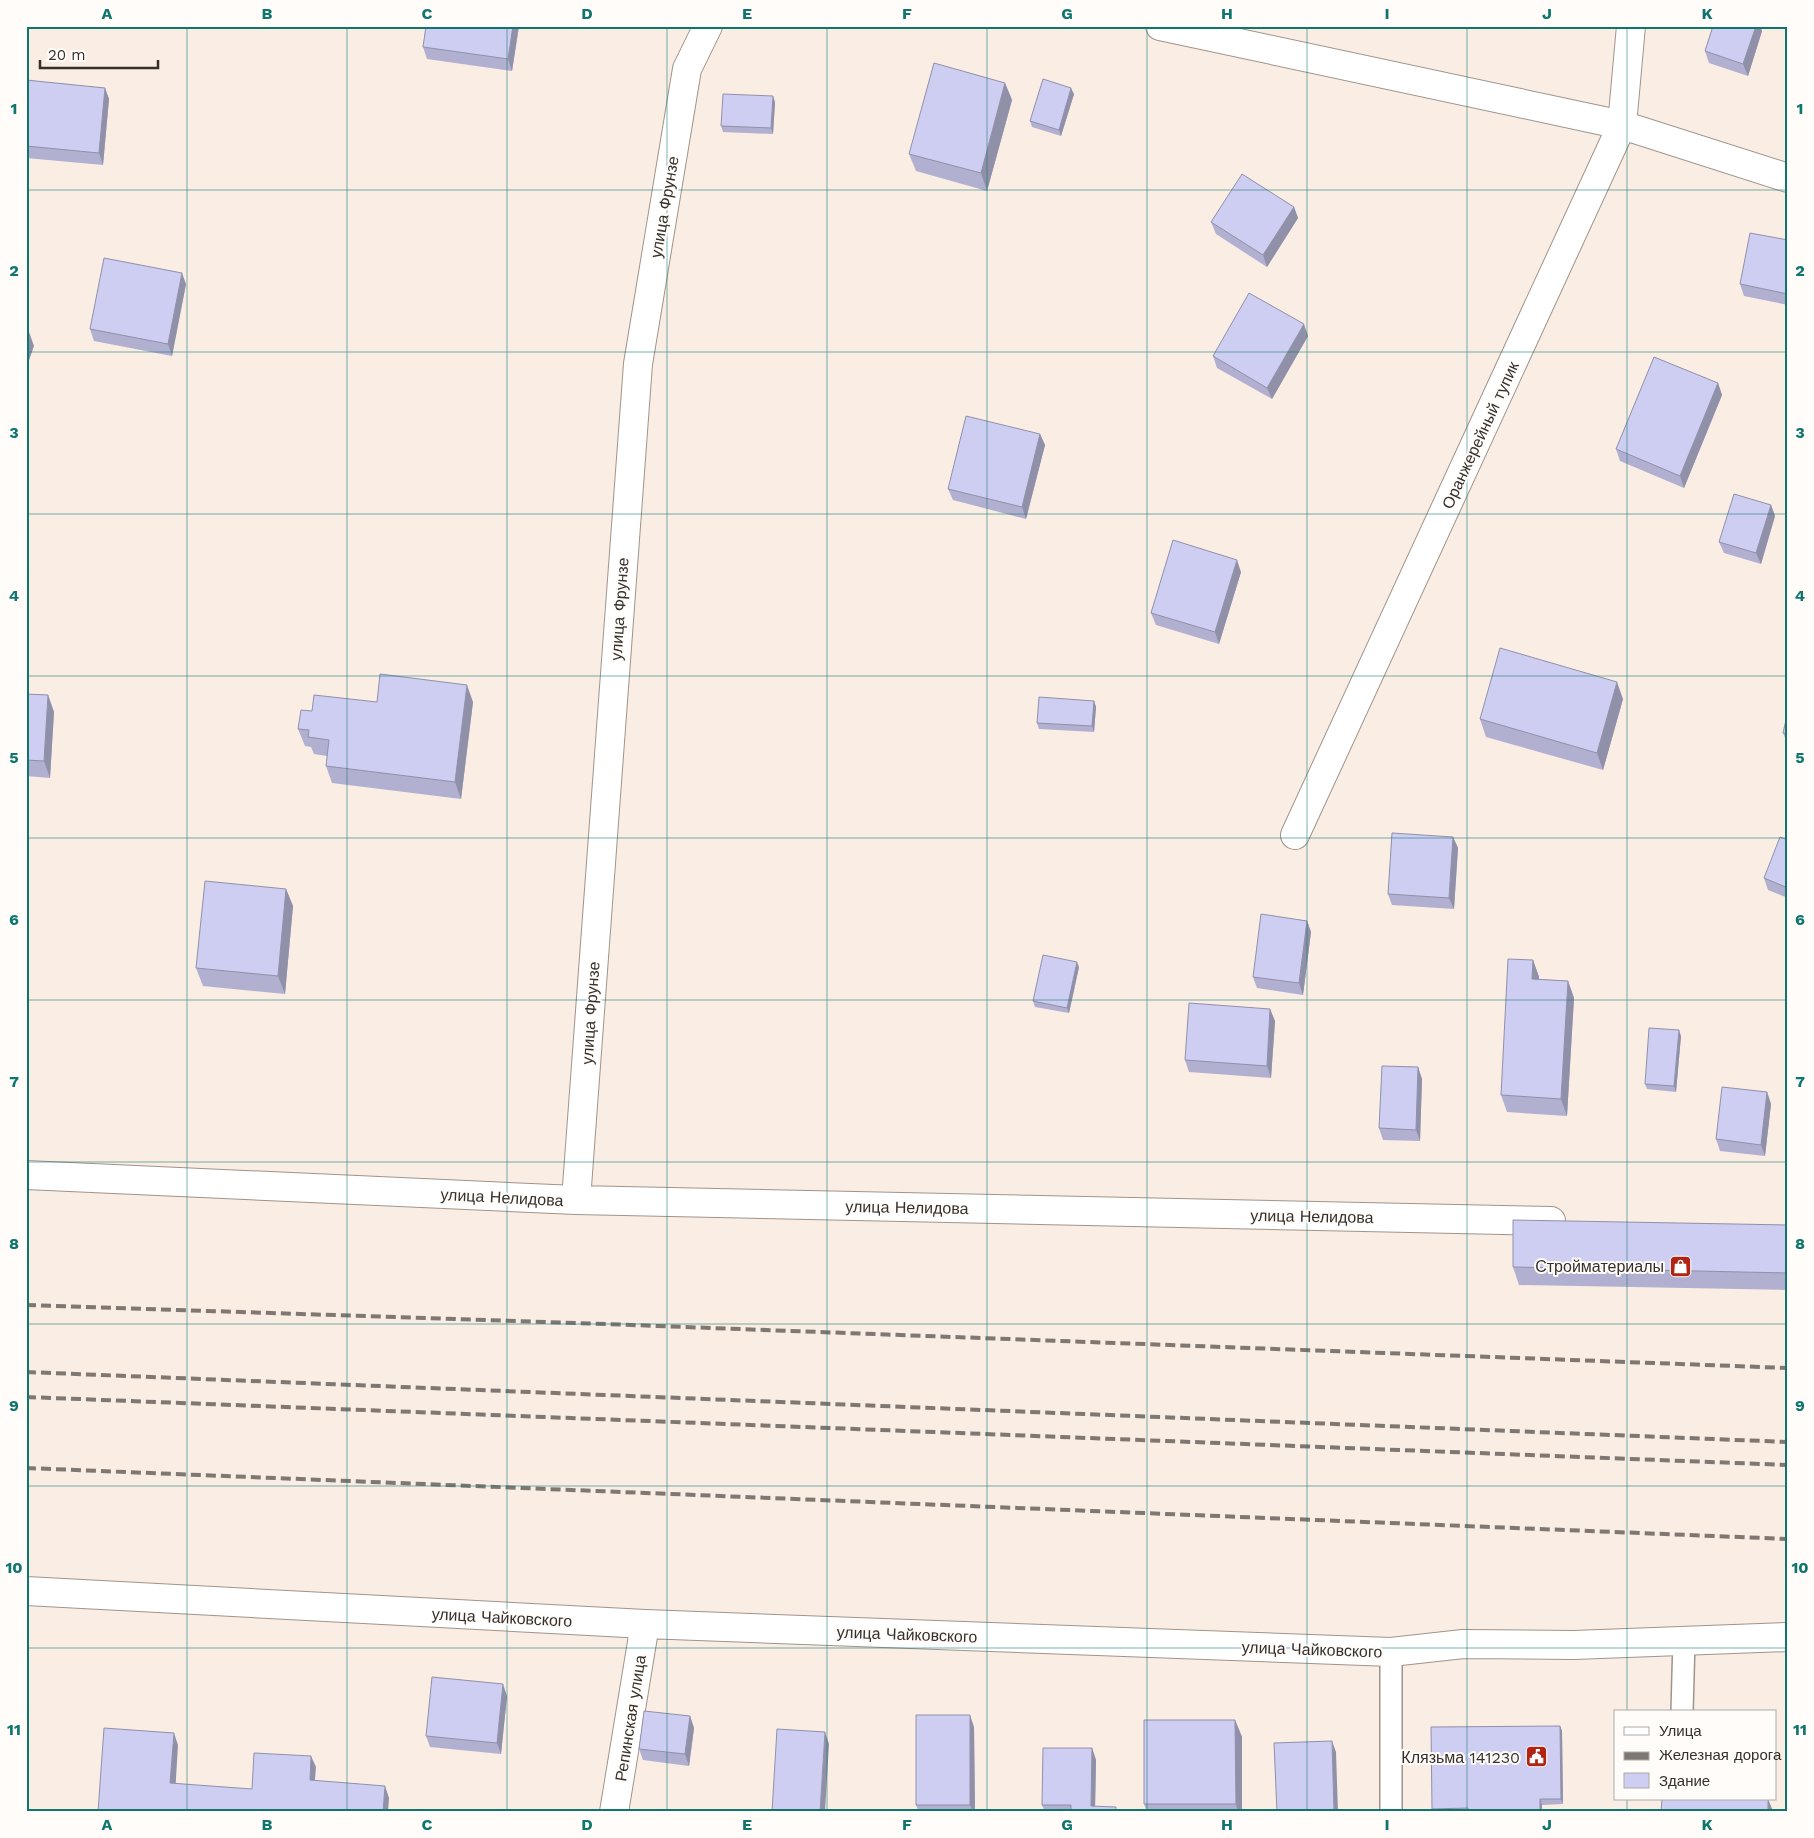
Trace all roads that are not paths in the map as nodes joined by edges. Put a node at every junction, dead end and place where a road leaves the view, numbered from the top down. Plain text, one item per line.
1 (708, 26) edge
2 (1160, 26) edge
3 (1631, 26) edge
4 (1622, 126) junction
5 (1788, 178) edge
6 (1295, 835) dead end
7 (26, 1175) edge
8 (576, 1200) junction
9 (1579, 1221) edge
10 (26, 1590) edge
11 (645, 1624) junction
12 (1788, 1637) edge
13 (1684, 1640) junction
14 (1391, 1652) junction
15 (1682, 1710) edge
16 (614, 1812) edge
17 (1391, 1812) edge

1 - 8 street, улица Фрунзе
2 - 4 street
3 - 4 street, Оранжерейный тупик
4 - 5 street
4 - 6 street, Оранжерейный тупик
7 - 8 street, улица Нелидова
8 - 9 street, улица Нелидова
10 - 11 street, улица Чайковского
11 - 14 street, улица Чайковского
11 - 16 street, Репинская улица
12 - 13 street, улица Чайковского
13 - 14 street, улица Чайковского
13 - 15 lane
14 - 17 lane

